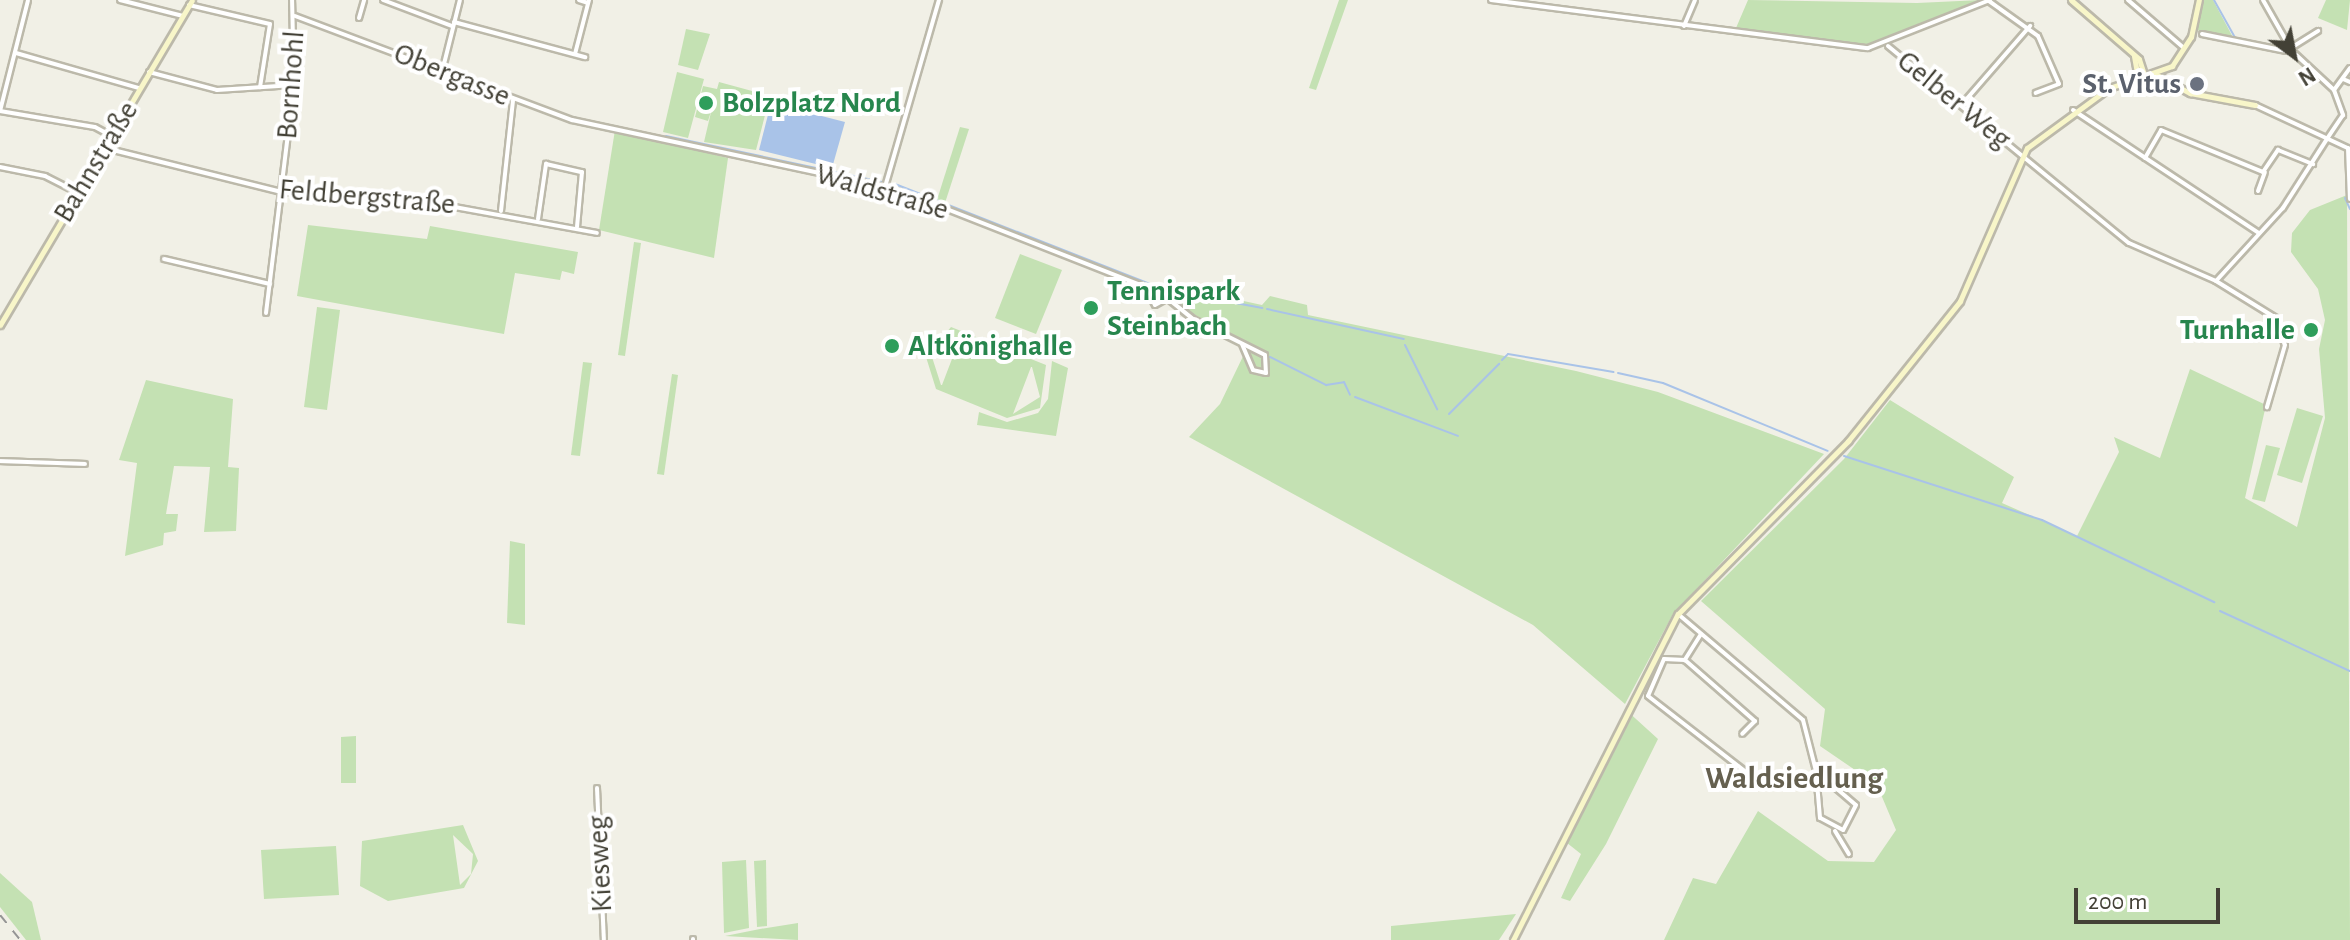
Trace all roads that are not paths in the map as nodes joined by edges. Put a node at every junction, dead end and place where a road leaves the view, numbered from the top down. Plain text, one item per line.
1 (28, 0) edge
2 (120, 0) edge
3 (292, 0) edge
4 (364, 0) edge
5 (383, 0) edge
6 (460, 0) edge
7 (579, 0) edge
8 (939, 0) edge
9 (1491, 0) edge
10 (1695, 0) edge
11 (1990, 0) edge
12 (2071, 0) edge
13 (2128, 0) edge
14 (2199, 0) edge
15 (2263, 0) edge
16 (589, 1) edge
17 (191, 2) edge
18 (183, 16) junction
19 (295, 16) junction
20 (359, 18) dead end
21 (453, 24) junction
22 (1684, 26) junction
23 (2030, 26) junction
24 (2318, 31) dead end
25 (2202, 34) dead end
26 (1888, 46) junction
27 (2185, 49) junction
28 (2292, 51) junction
29 (16, 53) junction
30 (575, 54) junction
31 (2134, 55) junction
32 (585, 57) dead end
33 (2350, 68) edge
34 (149, 72) junction
35 (2157, 75) junction
36 (441, 76) junction
37 (2145, 77) junction
38 (2138, 79) junction
39 (2343, 79) junction
40 (2350, 82) edge
41 (294, 85) junction
42 (260, 87) junction
43 (139, 88) junction
44 (2334, 90) junction
45 (2036, 93) dead end
46 (513, 100) junction
47 (1964, 103) junction
48 (2255, 105) joint
49 (2073, 110) junction
50 (0, 111) edge
51 (611, 128) joint
52 (112, 136) junction
53 (2327, 139) junction
54 (105, 148) junction
55 (2349, 149) edge
56 (2021, 154) junction
57 (2145, 158) junction
58 (2313, 164) junction
59 (0, 167) edge
60 (2265, 172) junction
61 (885, 187) junction
62 (2258, 191) dead end
63 (281, 192) junction
64 (78, 193) junction
65 (2350, 199) edge
66 (501, 211) junction
67 (538, 219) junction
68 (577, 227) junction
69 (597, 233) dead end
70 (2259, 233) junction
71 (164, 259) dead end
72 (2216, 281) junction
73 (270, 284) junction
74 (1145, 286) junction
75 (1166, 299) junction
76 (266, 313) dead end
77 (0, 325) edge
78 (1242, 344) junction
79 (2267, 407) dead end
80 (1, 461) edge
81 (85, 464) dead end
82 (0, 469) edge
83 (1678, 614) junction
84 (1701, 634) junction
85 (1685, 660) junction
86 (1742, 734) dead end
87 (1816, 771) junction
88 (1759, 782) dead end
89 (597, 788) dead end
90 (1835, 831) junction
91 (1849, 854) dead end
92 (604, 940) edge
93 (1513, 940) edge

1 - 29 street
2 - 18 street
3 - 19 street, Bornhohl
4 - 20 street
5 - 21 street
6 - 21 street
7 - 16 street
8 - 61 street
9 - 22 street
10 - 22 street
11 - 23 street
11 - 26 street
12 - 31 main road
13 - 27 street
14 - 27 main road
15 - 28 street
16 - 30 street
17 - 18 main road, Bahnstraße
17 - 42 street
18 - 34 main road, Bahnstraße
19 - 36 street, Obergasse
19 - 41 street, Bornhohl
21 - 30 street
21 - 36 street
22 - 26 street
23 - 45 street
23 - 47 street
24 - 28 street
25 - 28 street
26 - 47 street, Gelber Weg
27 - 35 main road
28 - 44 street
29 - 43 street
29 - 50 street
30 - 32 street
31 - 37 main road
31 - 38 main road
33 - 39 street
34 - 42 street
34 - 43 main road, Bahnstraße
35 - 37 main road
35 - 48 main road
36 - 46 street, Obergasse
37 - 38 main road
38 - 49 main road
39 - 40 street
39 - 44 street
41 - 42 street
41 - 63 street, Bornhohl
43 - 52 main road, Bahnstraße
44 - 53 street
46 - 51 street, Obergasse
46 - 66 street
47 - 56 street, Gelber Weg
48 - 53 street
49 - 56 main road
49 - 57 street
50 - 52 street
51 - 61 street, Waldstraße
52 - 54 main road, Bahnstraße
53 - 55 street
53 - 58 street
54 - 63 street, Feldbergstraße
54 - 64 main road, Bahnstraße
55 - 65 street
56 - 72 street, Gelber Weg
56 - 83 main road
57 - 60 street
57 - 70 street
58 - 60 street
58 - 70 street
59 - 64 street
60 - 62 street
61 - 74 street, Waldstraße
63 - 66 street, Feldbergstraße
63 - 73 street, Bornhohl
64 - 77 main road, Bahnstraße
66 - 67 street, Feldbergstraße
67 - 68 street, Feldbergstraße
67 - 68 street
68 - 69 street, Feldbergstraße
70 - 72 street
71 - 73 street
72 - 79 street, Gelber Weg
73 - 76 street, Bornhohl
74 - 75 street, Waldstraße
74 - 75 street, Waldstraße
75 - 78 street, Waldstraße
78 - 78 street, Waldstraße
80 - 81 street
80 - 82 street
83 - 84 street
83 - 93 main road
84 - 85 street
84 - 87 street
85 - 86 street
85 - 88 street
87 - 90 street
87 - 90 street
89 - 92 street, Kiesweg
90 - 91 street

